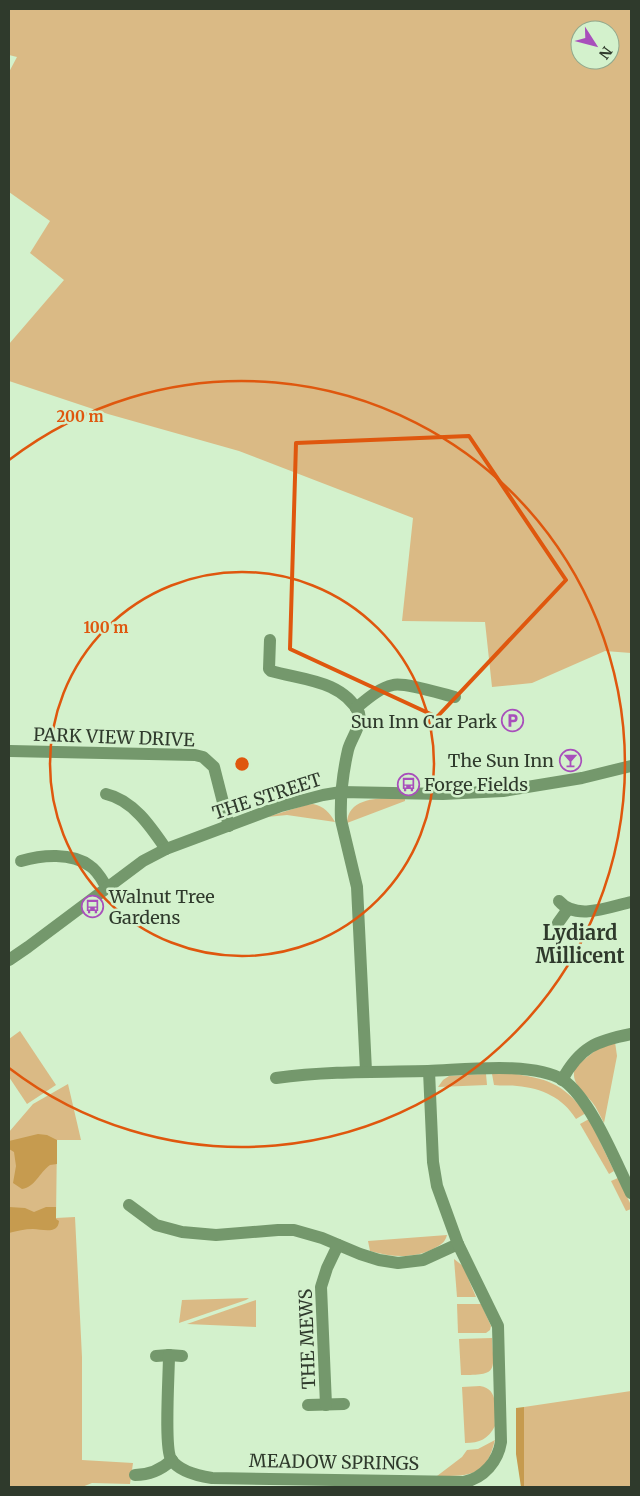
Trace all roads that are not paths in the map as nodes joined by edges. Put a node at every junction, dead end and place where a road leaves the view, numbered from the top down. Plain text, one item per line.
1 (270, 640) dead end
2 (455, 697) dead end
3 (356, 708) junction
4 (10, 751) edge
5 (631, 766) edge
6 (341, 792) junction
7 (106, 794) dead end
8 (229, 826) junction
9 (166, 849) junction
10 (21, 862) dead end
11 (107, 888) junction
12 (631, 902) edge
13 (558, 923) dead end
14 (9, 960) edge
15 (631, 1034) edge
16 (366, 1071) junction
17 (429, 1071) junction
18 (276, 1078) dead end
19 (562, 1080) junction
20 (631, 1194) edge
21 (129, 1205) dead end
22 (458, 1244) junction
23 (338, 1245) junction
24 (156, 1356) dead end
25 (344, 1404) dead end
26 (308, 1405) dead end
27 (326, 1405) junction
28 (172, 1460) junction
29 (135, 1475) dead end

1 - 3 street
2 - 3 street
3 - 6 street
4 - 8 street, PARK VIEW DRIVE
5 - 6 street, THE STREET
6 - 8 street, THE STREET
6 - 16 street
7 - 9 street
8 - 9 street, THE STREET
9 - 11 street, THE STREET
10 - 11 street
11 - 14 street, THE STREET
12 - 13 street
15 - 19 street
16 - 17 street
16 - 18 street
17 - 19 street
17 - 22 street
19 - 20 street
21 - 23 street
22 - 23 street
22 - 28 street, MEADOW SPRINGS
23 - 27 street, THE MEWS
24 - 28 street
25 - 27 street, THE MEWS
26 - 27 street, THE MEWS
28 - 29 street

